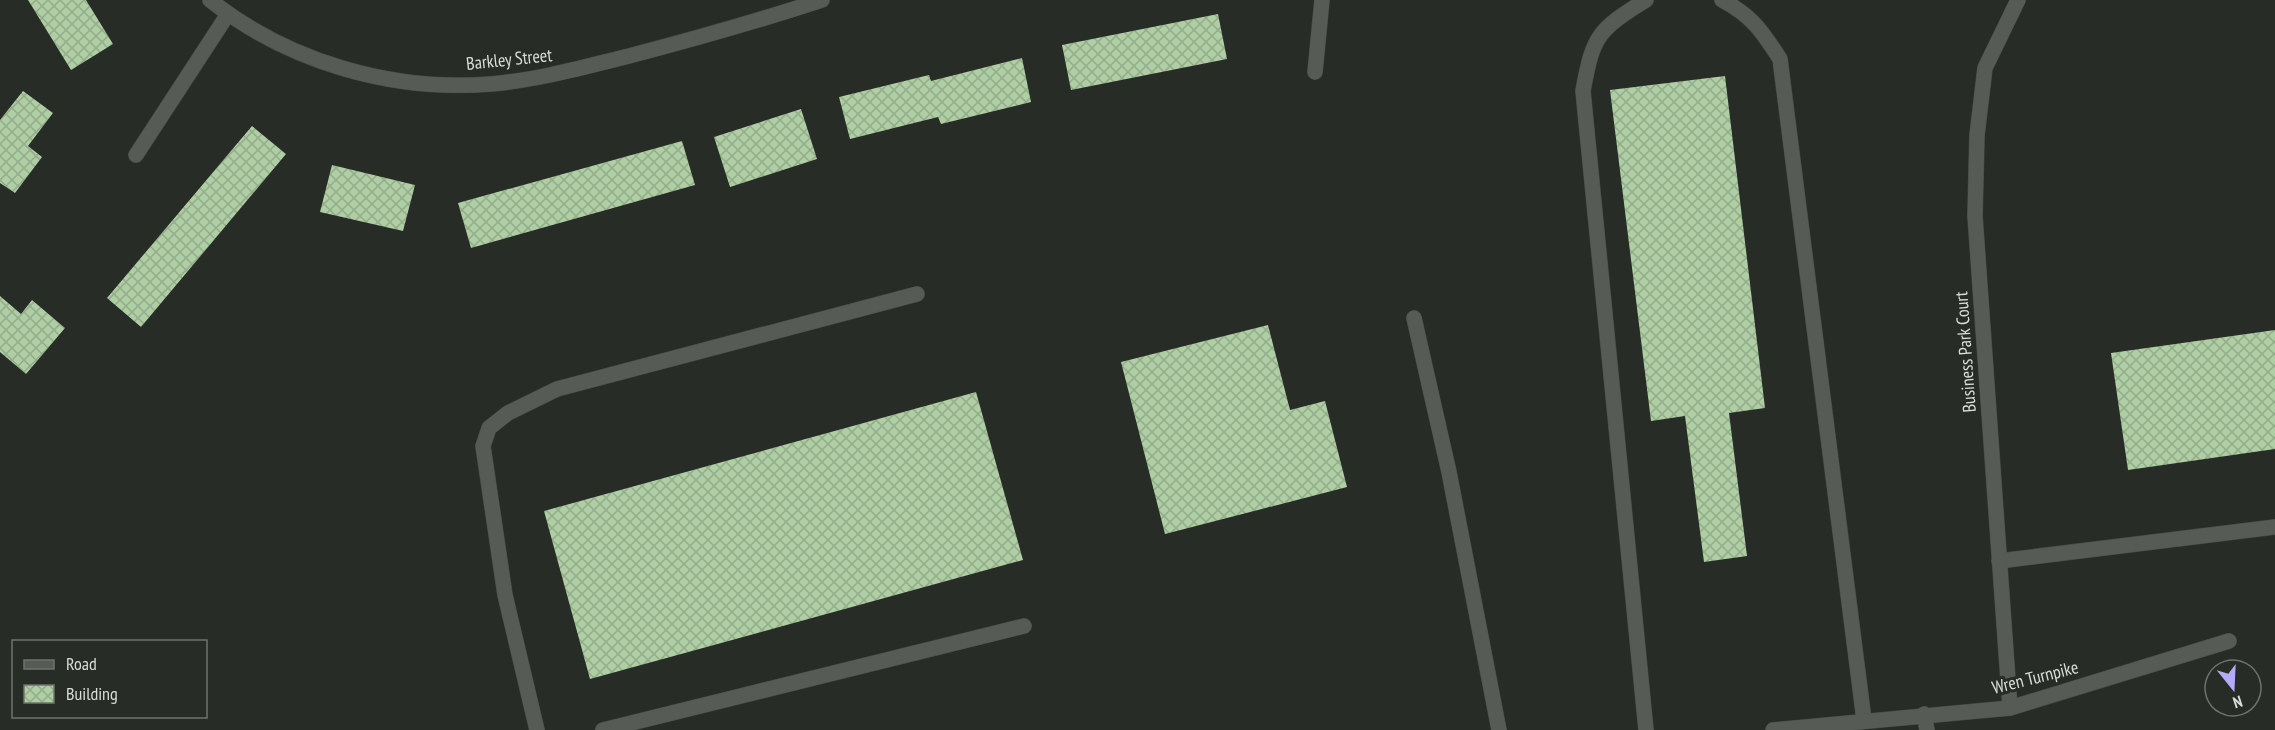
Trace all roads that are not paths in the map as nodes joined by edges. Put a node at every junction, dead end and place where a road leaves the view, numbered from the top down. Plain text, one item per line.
1 (210, 0) edge
2 (1322, 0) edge
3 (1646, 0) edge
4 (1722, 0) edge
5 (2018, 0) edge
6 (816, 1) edge
7 (228, 14) junction
8 (1315, 72) dead end
9 (136, 155) dead end
10 (917, 294) dead end
11 (1414, 318) dead end
12 (2275, 527) edge
13 (2000, 561) junction
14 (1024, 626) dead end
15 (2229, 641) dead end
16 (2010, 708) junction
17 (1924, 714) junction
18 (1864, 720) junction
19 (537, 730) edge
20 (603, 730) edge
21 (1499, 730) edge
22 (1646, 730) edge
23 (1773, 730) edge
24 (1927, 730) edge

1 - 7 street, Barkley Street
2 - 8 street
3 - 22 street
4 - 18 street
5 - 13 street, Business Park Court
6 - 7 street, Barkley Street
7 - 9 street
10 - 19 street
11 - 21 street
12 - 13 street
13 - 16 street, Business Park Court
14 - 20 street
15 - 16 street, Wren Turnpike
16 - 17 street, Wren Turnpike
17 - 18 street, Wren Turnpike
17 - 24 street
18 - 23 street, Wren Turnpike

